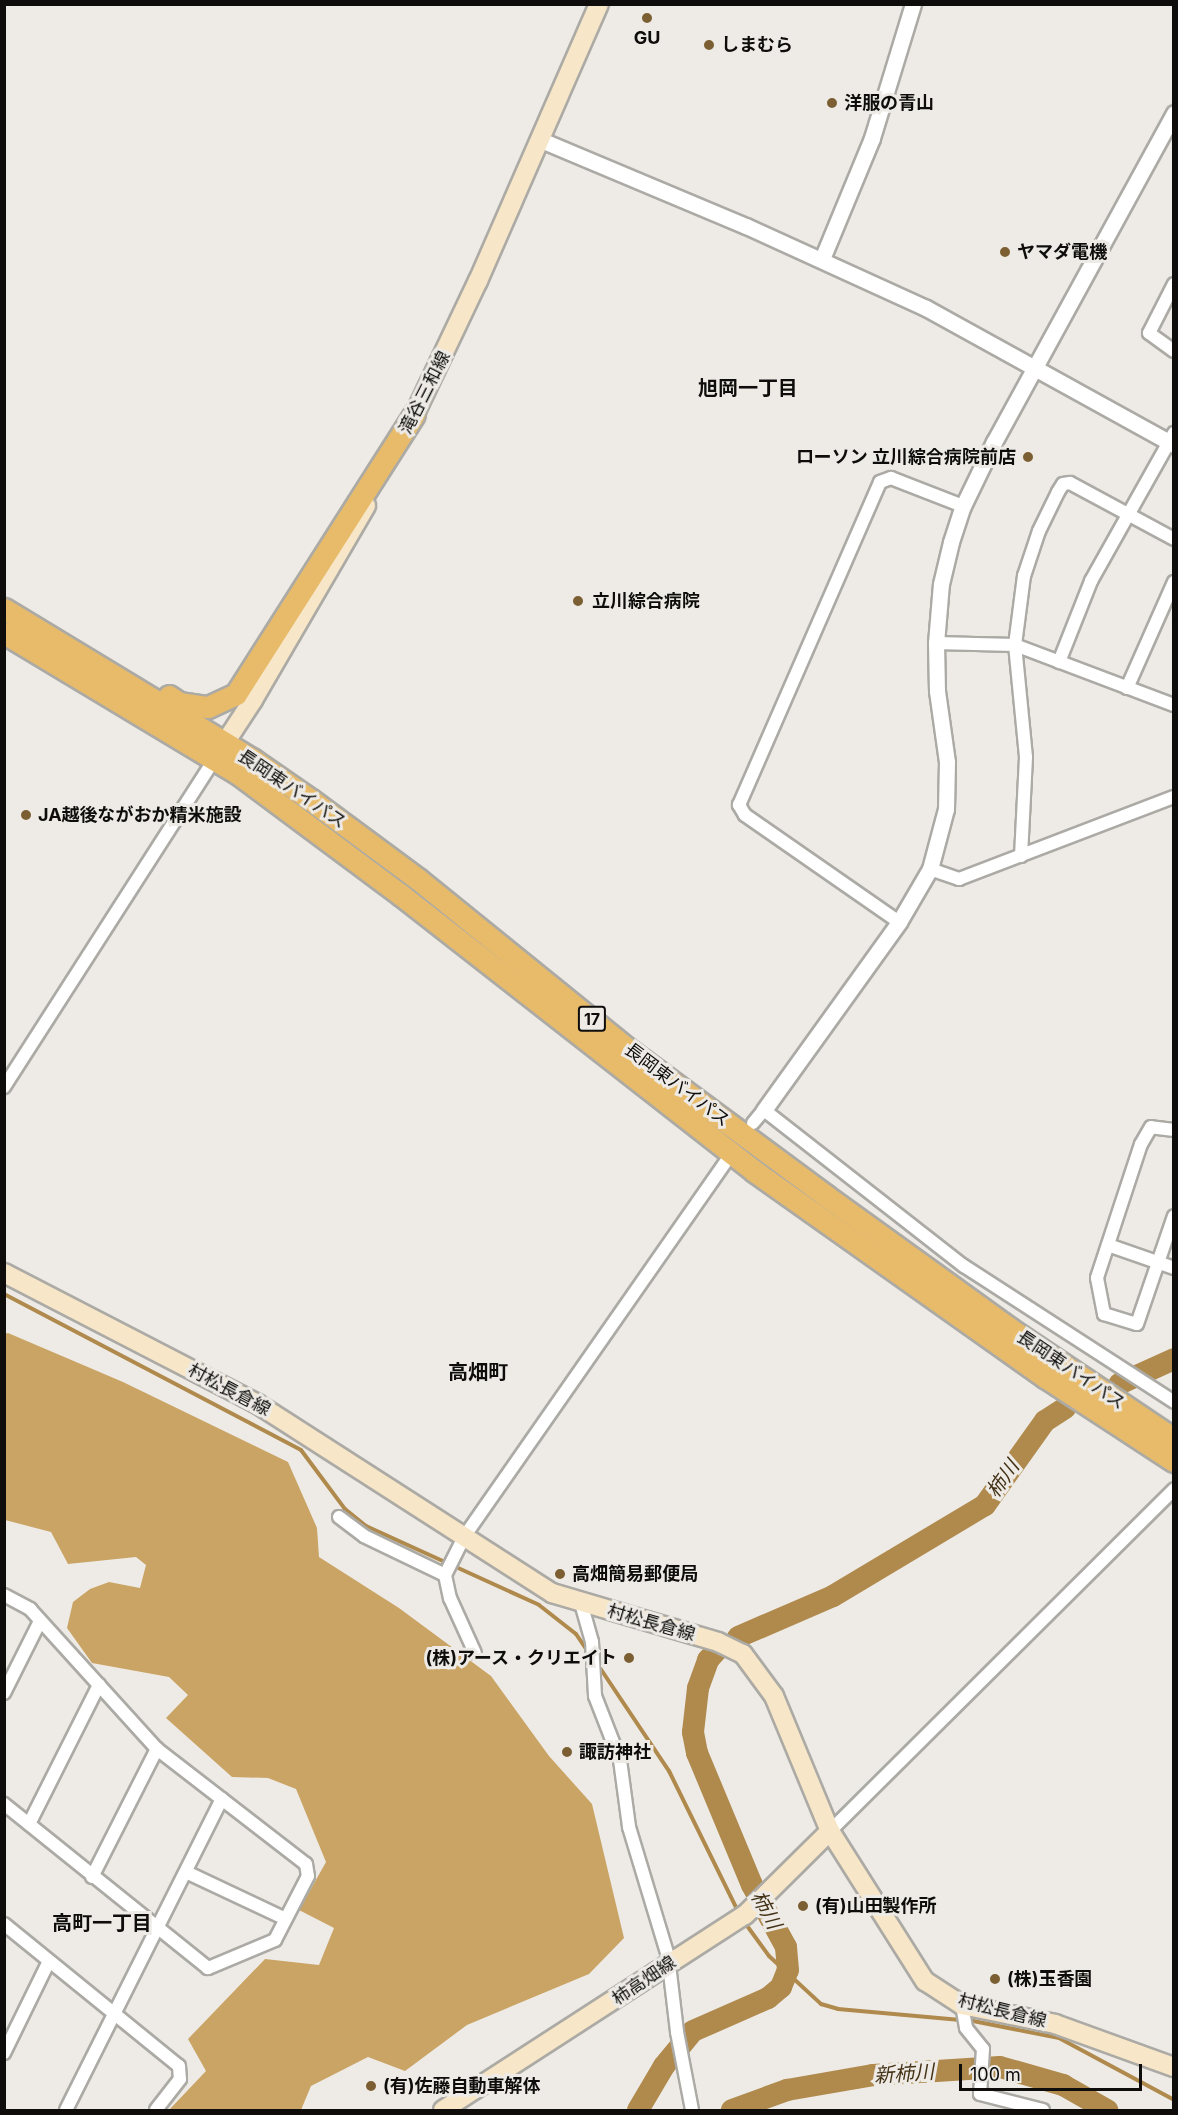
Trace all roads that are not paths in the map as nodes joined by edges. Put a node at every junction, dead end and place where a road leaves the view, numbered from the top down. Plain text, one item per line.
1 (599, 4) edge
2 (913, 4) edge
3 (1173, 113) edge
4 (541, 140) junction
5 (822, 259) junction
6 (1173, 284) edge
7 (1173, 351) edge
8 (1036, 368) junction
9 (414, 415) junction
10 (1172, 440) edge
11 (963, 506) junction
12 (1129, 514) junction
13 (1173, 539) edge
14 (1173, 582) edge
15 (4, 609) edge
16 (36, 625) junction
17 (4, 633) edge
18 (936, 643) junction
19 (1015, 645) junction
20 (1059, 662) junction
21 (1127, 688) junction
22 (1173, 705) edge
23 (219, 752) junction
24 (1173, 797) edge
25 (1021, 856) junction
26 (930, 869) junction
27 (899, 922) junction
28 (4, 1087) edge
29 (764, 1110) junction
30 (753, 1124) dead end
31 (1173, 1130) edge
32 (729, 1157) dead end
33 (1173, 1216) edge
34 (1108, 1245) junction
35 (1158, 1262) junction
36 (1173, 1268) edge
37 (4, 1273) edge
38 (1173, 1402) edge
39 (1173, 1439) edge
40 (1173, 1461) edge
41 (1173, 1489) edge
42 (339, 1516) dead end
43 (464, 1537) junction
44 (445, 1575) junction
45 (4, 1595) edge
46 (581, 1603) junction
47 (40, 1621) junction
48 (475, 1653) dead end
49 (99, 1685) junction
50 (4, 1693) edge
51 (158, 1749) junction
52 (222, 1798) junction
53 (4, 1804) edge
54 (29, 1824) junction
55 (830, 1832) junction
56 (186, 1872) junction
57 (92, 1877) junction
58 (286, 1919) junction
59 (4, 1924) edge
60 (157, 1928) junction
61 (49, 1961) junction
62 (669, 1964) junction
63 (962, 2005) junction
64 (114, 2012) junction
65 (4, 2053) edge
66 (1173, 2067) edge
67 (66, 2110) edge
68 (156, 2110) edge
69 (443, 2110) edge
70 (692, 2110) edge
71 (1042, 2110) edge

1 - 4 main road, 滝谷三和線
2 - 5 street
3 - 8 street
4 - 5 street
4 - 9 main road, 滝谷三和線
5 - 8 street
6 - 7 street
8 - 10 street
8 - 11 street
9 - 16 highway
9 - 23 main road, 滝谷三和線
10 - 12 street
11 - 18 street
11 - 27 street
12 - 13 street
12 - 19 street
12 - 20 street
14 - 21 street
15 - 16 highway, 長岡東バイパス / 17
16 - 23 highway, 長岡東バイパス / 17
17 - 23 highway, 長岡東バイパス / 17
18 - 19 street
18 - 26 street
19 - 20 street
19 - 25 street
20 - 21 street
21 - 22 street
23 - 28 street
23 - 39 highway, 長岡東バイパス / 17
23 - 40 highway, 長岡東バイパス / 17
24 - 25 street
25 - 26 street
26 - 27 street
27 - 29 street
29 - 30 street
29 - 38 street
31 - 34 street
32 - 43 street
33 - 35 street
34 - 35 street
34 - 35 street
35 - 36 street
37 - 43 main road, 村松長倉線
41 - 55 street
42 - 44 street
43 - 44 street
43 - 46 main road, 村松長倉線
44 - 48 street
45 - 47 street
46 - 55 main road, 村松長倉線
46 - 62 street
47 - 49 street
47 - 50 street
49 - 51 street
49 - 54 street
51 - 52 street
51 - 57 street
52 - 56 street
52 - 58 street
53 - 54 street
54 - 57 street
55 - 62 main road, 柿高畑線
55 - 63 main road, 村松長倉線
56 - 58 street
56 - 60 street
57 - 60 street
58 - 60 street
59 - 61 street
60 - 64 street
61 - 64 street
61 - 65 street
62 - 69 main road, 柿高畑線
62 - 70 street
63 - 66 main road, 村松長倉線
63 - 71 street
64 - 67 street
64 - 68 street

